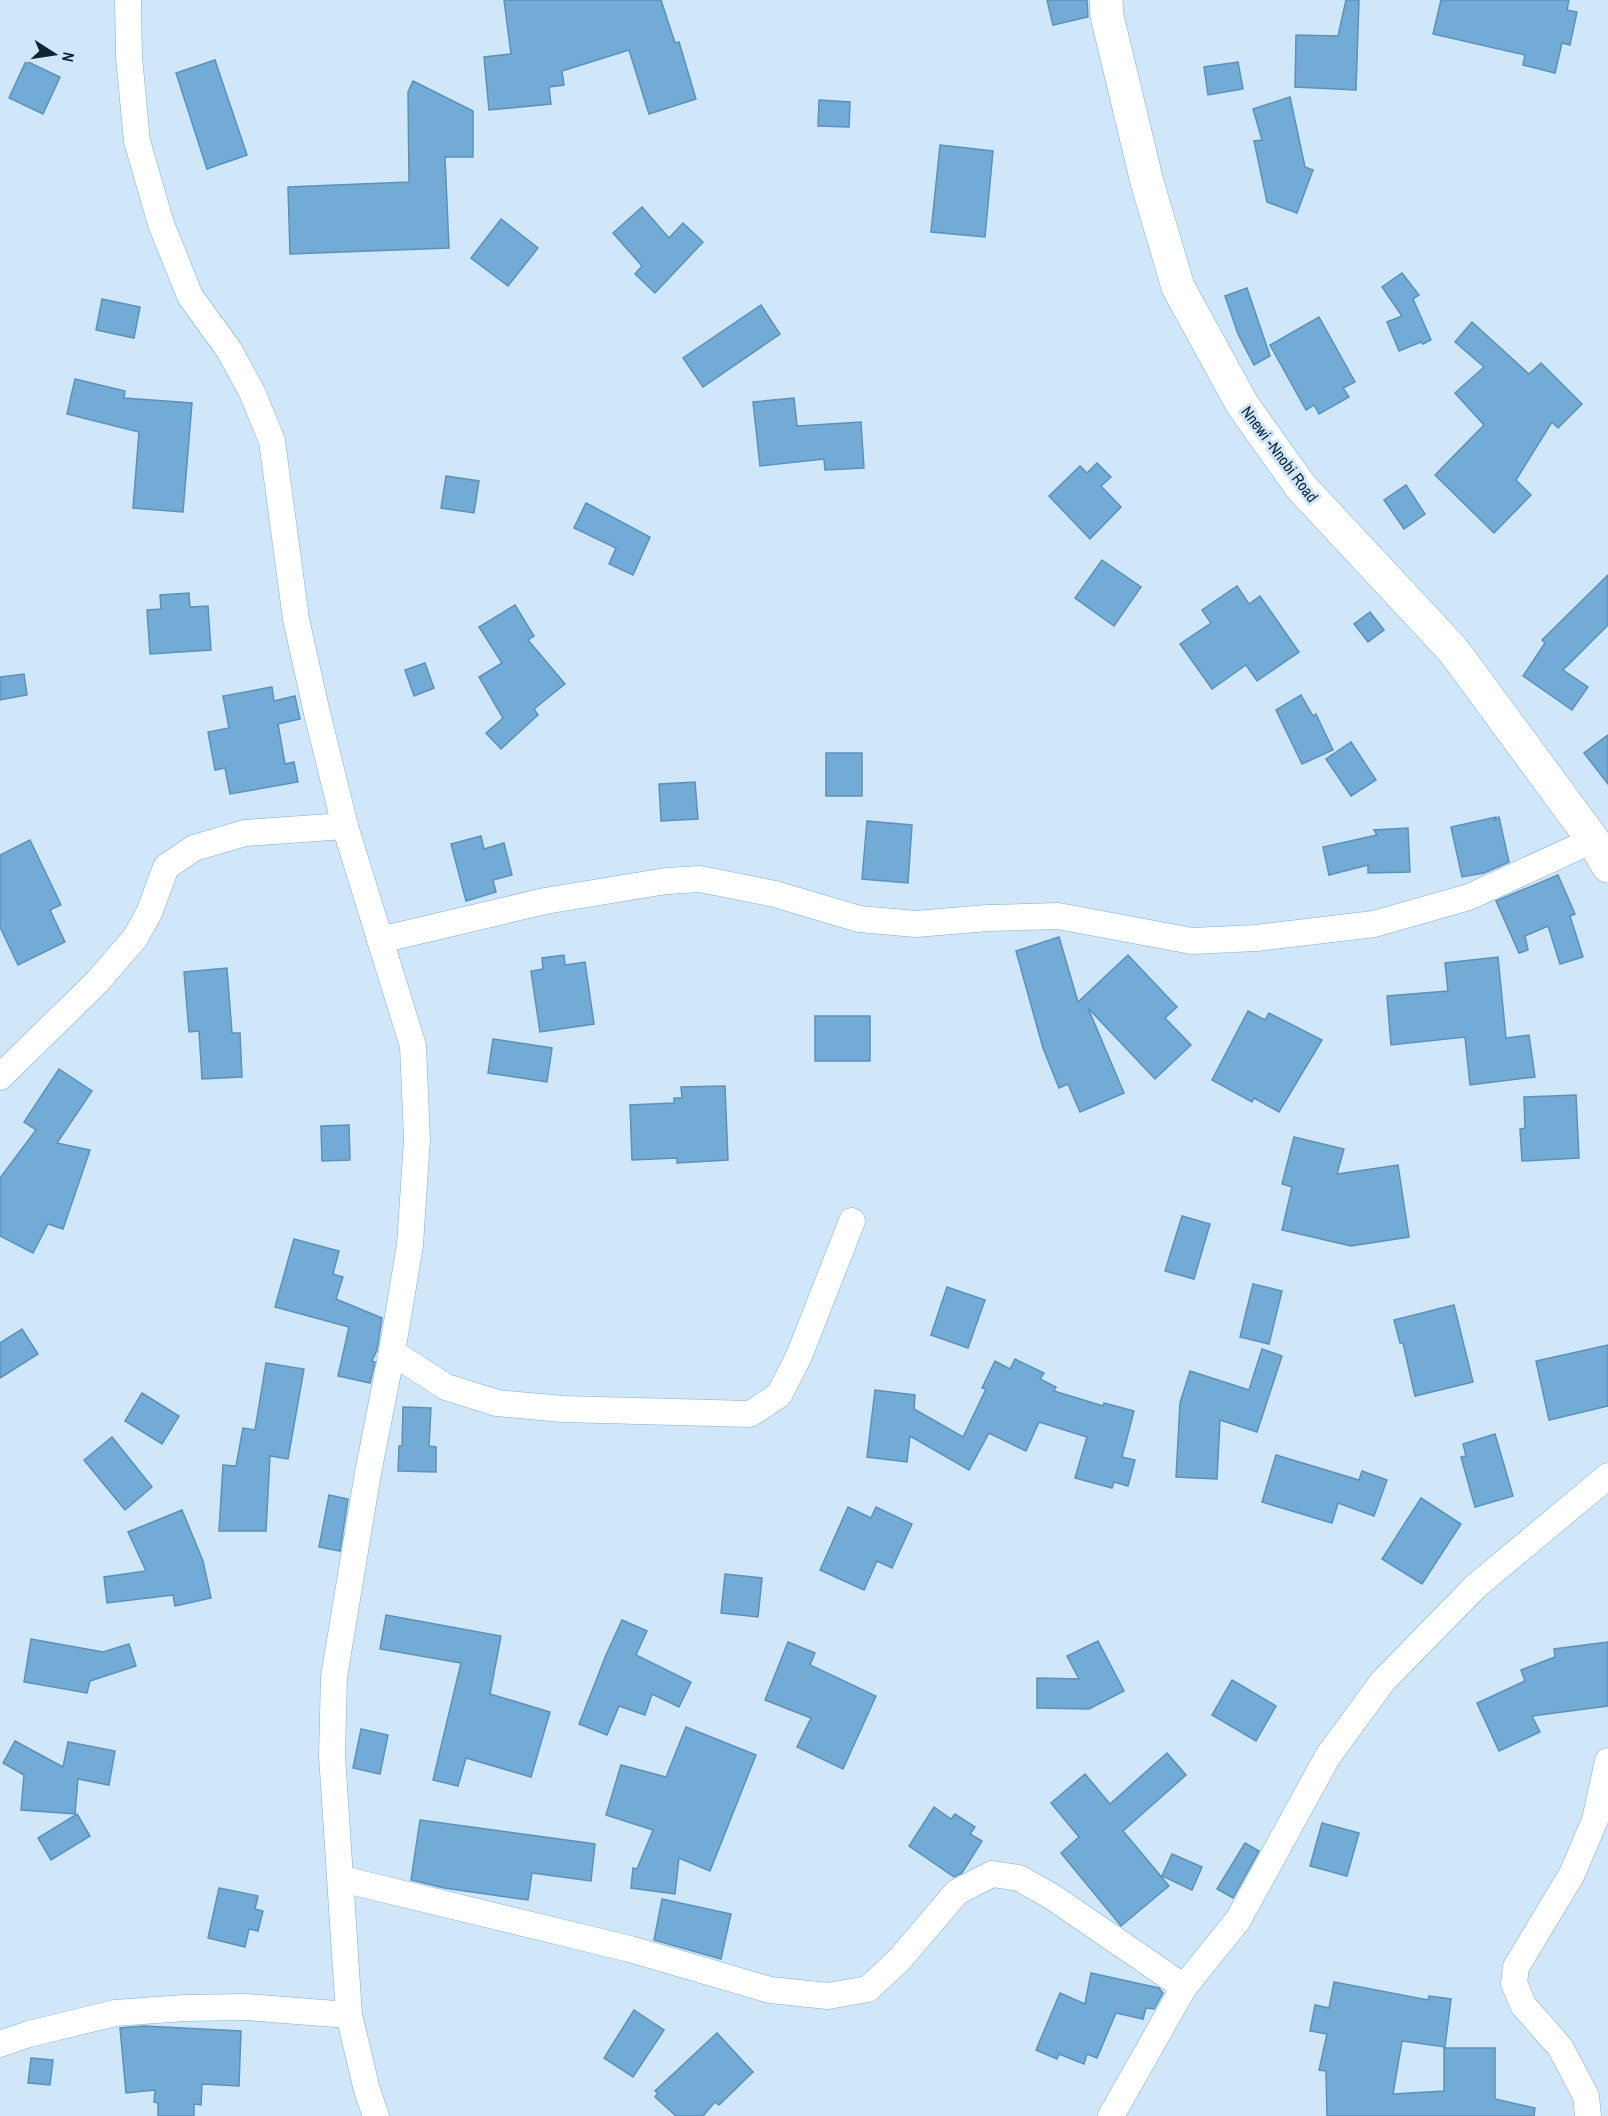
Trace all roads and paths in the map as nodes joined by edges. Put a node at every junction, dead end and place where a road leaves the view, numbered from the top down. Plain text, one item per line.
1 (128, 0) edge
2 (1106, 0) edge
3 (345, 826) junction
4 (1601, 853) edge
5 (380, 940) junction
6 (0, 1077) edge
7 (852, 1221) dead end
8 (392, 1352) junction
9 (1608, 1476) edge
10 (1608, 1761) edge
11 (342, 1879) junction
12 (1184, 1987) junction
13 (349, 2016) junction
14 (0, 2044) edge
15 (376, 2116) edge
16 (1111, 2116) edge
17 (1588, 2116) edge

1 - 3 street
2 - 4 main road, Nnewi -Nnobi Road
3 - 5 street
3 - 6 street
4 - 5 street
5 - 8 street
7 - 8 street
8 - 11 street
9 - 12 street
10 - 17 street
11 - 12 street
11 - 13 street
12 - 16 street
13 - 14 street
13 - 15 street

